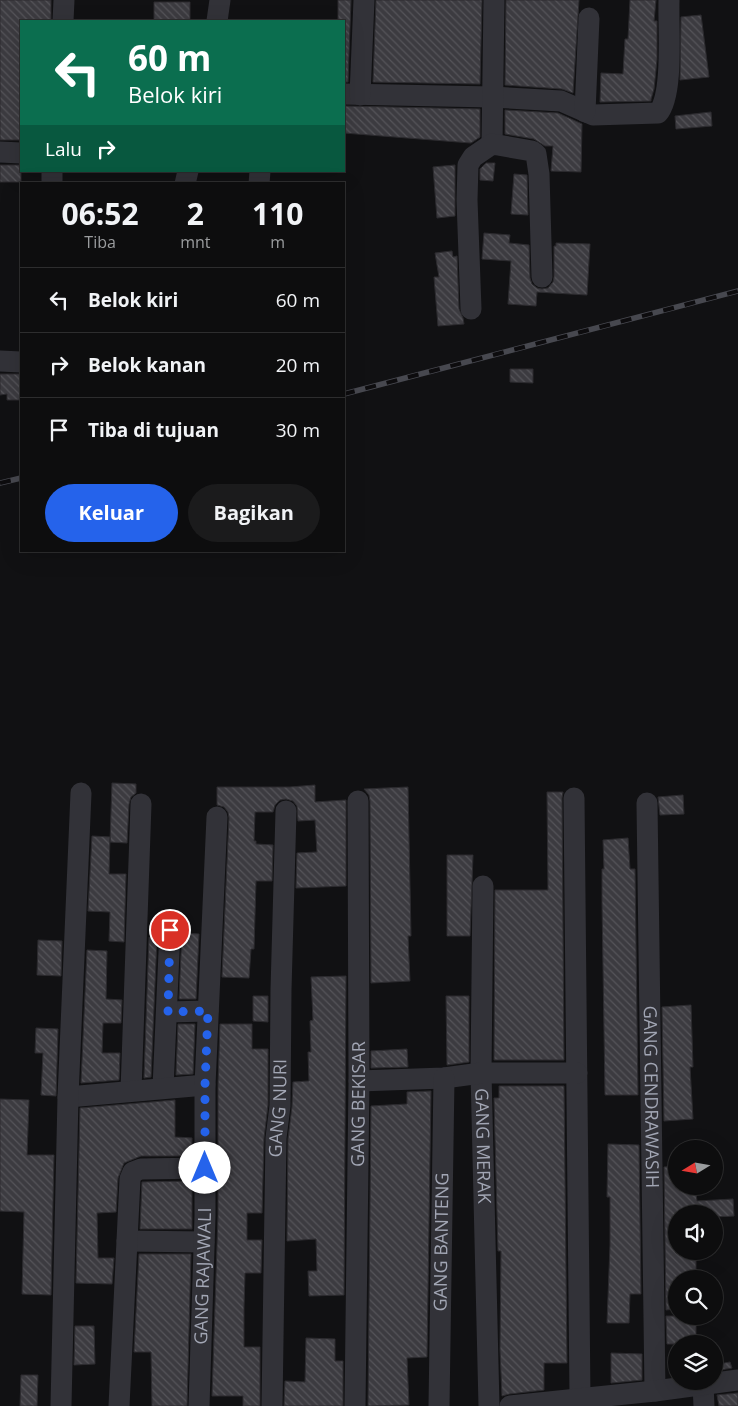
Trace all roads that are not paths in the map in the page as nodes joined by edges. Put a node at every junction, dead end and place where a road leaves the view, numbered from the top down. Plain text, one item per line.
1 (64, 0) edge
2 (220, 0) edge
3 (364, 0) edge
4 (494, 0) edge
5 (668, 0) edge
6 (589, 18) dead end
7 (62, 20) edge
8 (217, 20) edge
9 (352, 94) edge
10 (492, 97) junction
11 (585, 112) junction
12 (492, 144) junction
13 (0, 152) edge
14 (20, 154) edge
15 (542, 276) dead end
16 (471, 309) dead end
17 (0, 361) edge
18 (20, 362) edge
19 (81, 793) dead end
20 (574, 798) dead end
21 (358, 801) dead end
22 (647, 803) dead end
23 (140, 804) dead end
24 (286, 811) dead end
25 (217, 817) dead end
26 (484, 886) dead end
27 (170, 930) dead end
28 (208, 1011) junction
29 (168, 1012) junction
30 (481, 1073) junction
31 (577, 1073) junction
32 (444, 1078) junction
33 (359, 1081) junction
34 (205, 1085) junction
35 (163, 1088) junction
36 (130, 1091) junction
37 (68, 1097) junction
38 (205, 1168) junction
39 (127, 1241) junction
40 (204, 1242) junction
41 (738, 1380) edge
42 (723, 1382) edge
43 (668, 1389) edge
44 (703, 1390) edge
45 (655, 1391) junction
46 (580, 1398) junction
47 (625, 1400) edge
48 (540, 1404) edge
49 (61, 1406) edge
50 (119, 1406) edge
51 (199, 1406) edge
52 (272, 1406) edge
53 (355, 1406) edge
54 (439, 1406) edge
55 (489, 1406) edge
56 (510, 1406) edge
57 (704, 1406) edge

1 - 7 street
2 - 8 street
3 - 9 street
4 - 10 street
5 - 11 street
6 - 11 street
9 - 10 street
10 - 11 street
10 - 12 street
12 - 15 street
12 - 16 street
13 - 14 street
17 - 18 street
19 - 37 street
20 - 31 street
21 - 33 street, GANG BEKISAR
22 - 45 street, GANG CENDRAWASIH
23 - 36 street
24 - 52 street, GANG NURI
25 - 28 street, GANG RAJAWALI
26 - 30 street, GANG MERAK
27 - 29 street
28 - 29 street
28 - 34 street, GANG RAJAWALI
29 - 35 street
30 - 31 street
30 - 32 street
30 - 55 street, GANG MERAK
31 - 46 street
32 - 33 street
32 - 54 street, GANG BANTENG
33 - 53 street, GANG BEKISAR
34 - 35 street
34 - 38 street, GANG RAJAWALI
35 - 36 street
36 - 37 street
37 - 49 street
38 - 39 street
38 - 40 street, GANG RAJAWALI
39 - 40 street
39 - 50 street
40 - 51 street, GANG RAJAWALI
41 - 42 street
43 - 45 street
44 - 57 street
45 - 47 street
46 - 47 street
46 - 48 street
48 - 56 street

